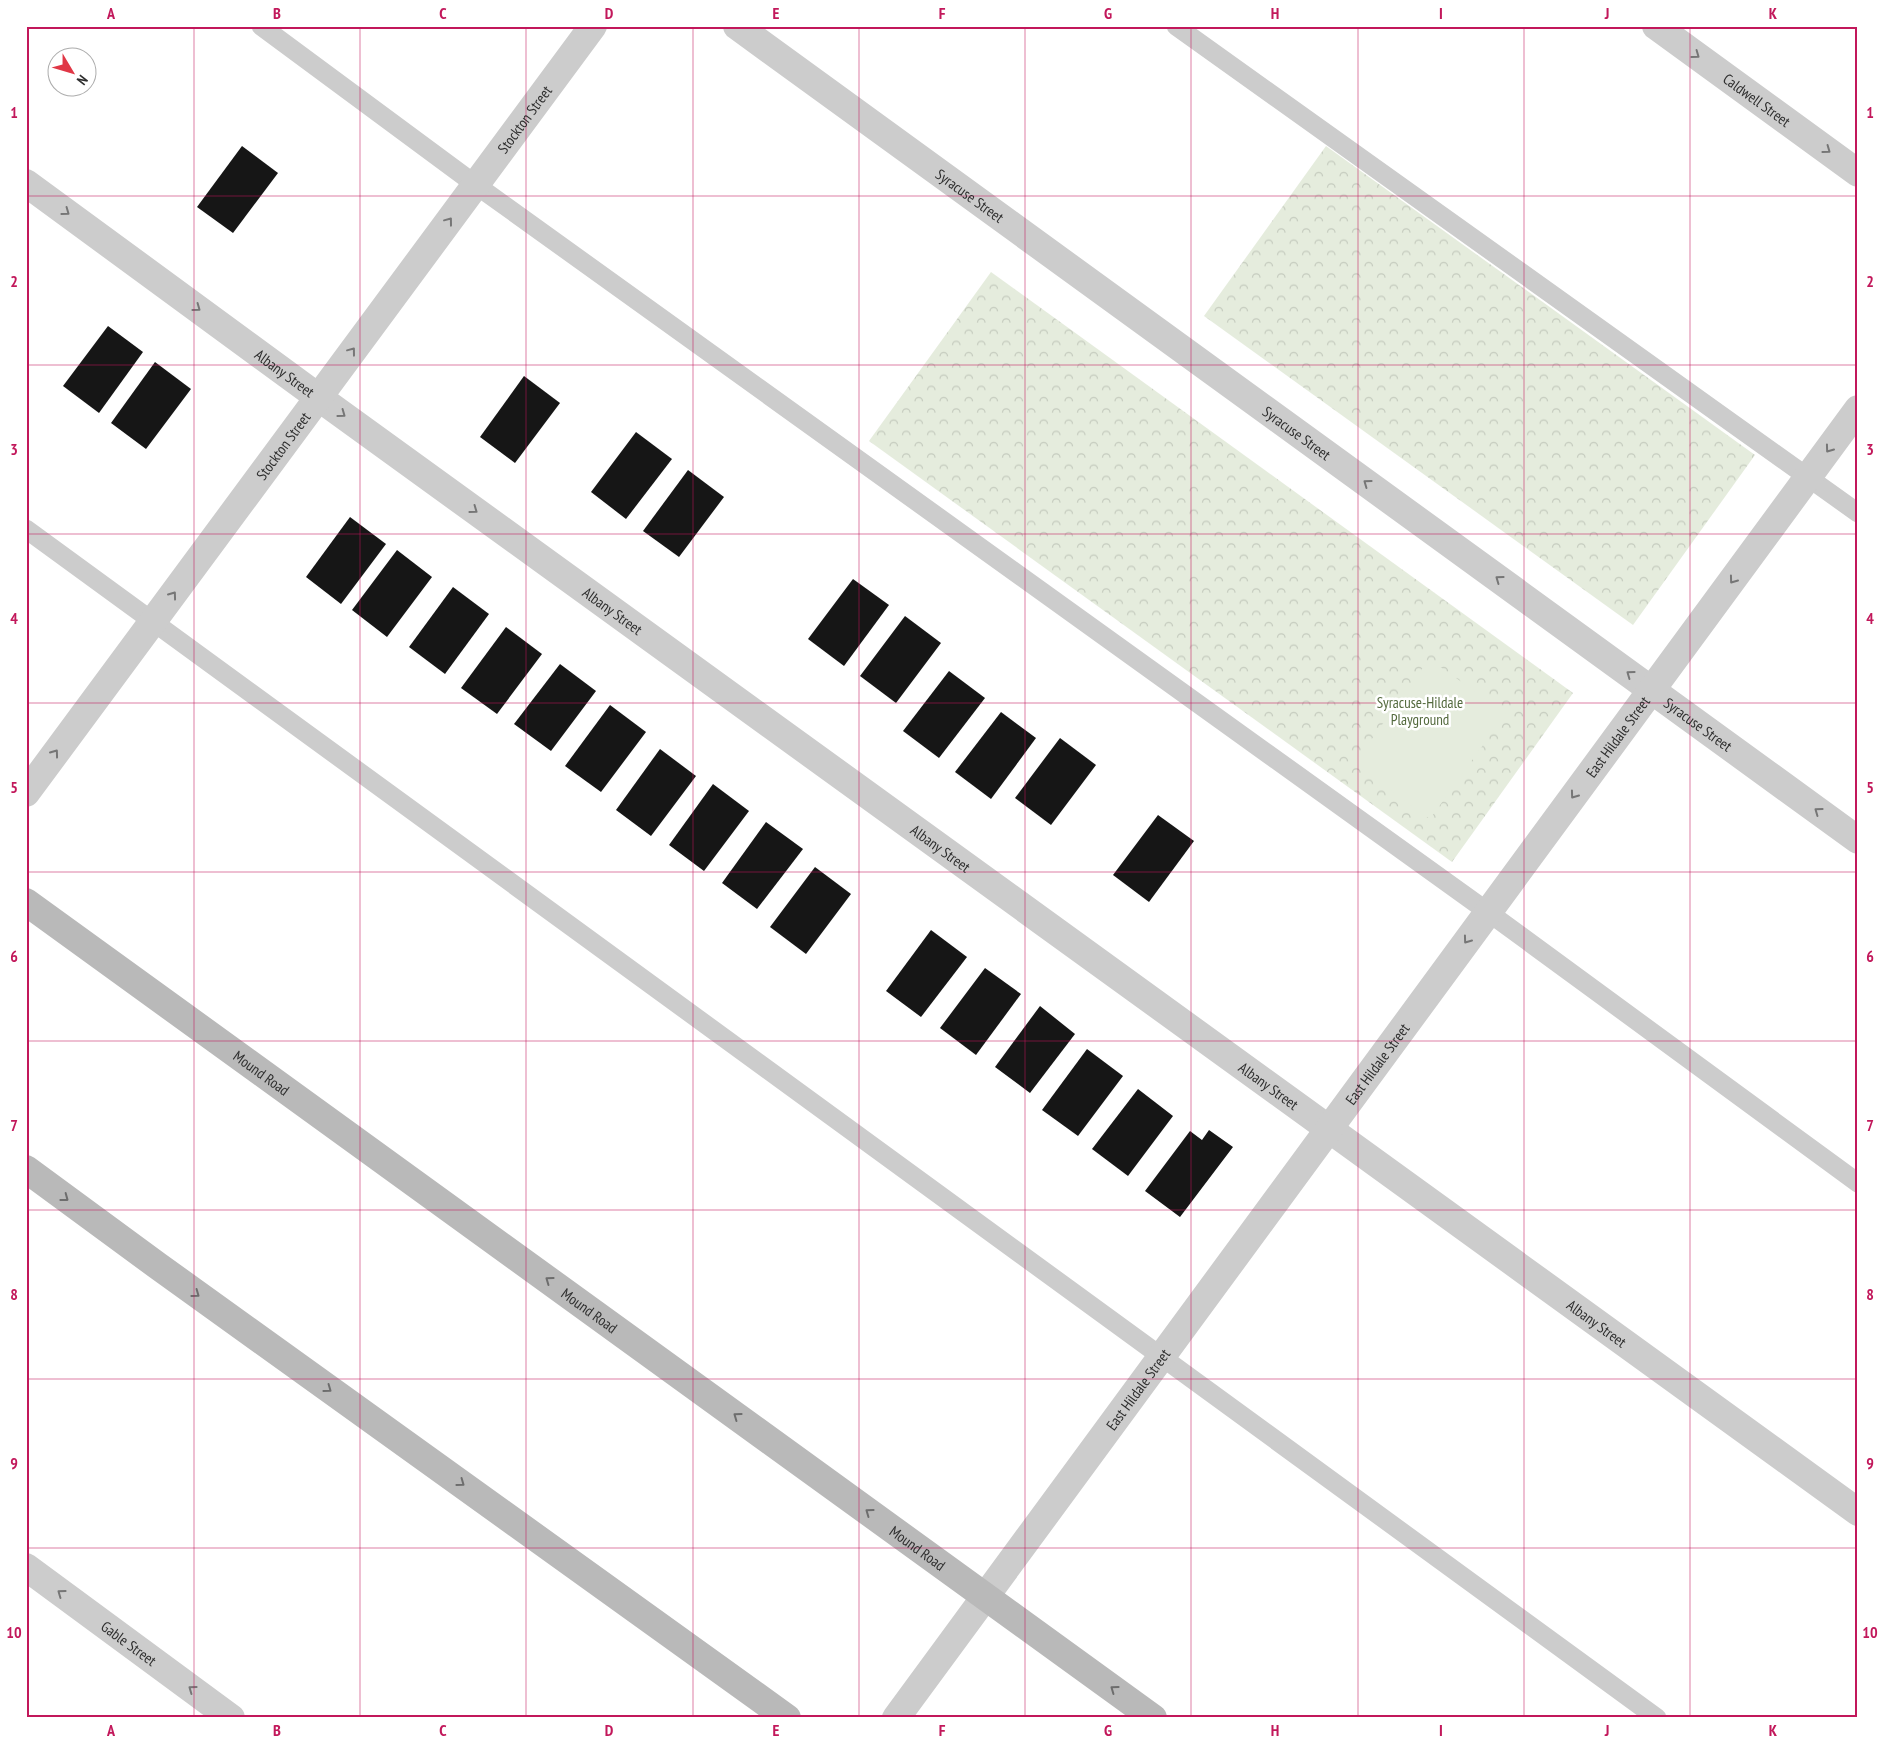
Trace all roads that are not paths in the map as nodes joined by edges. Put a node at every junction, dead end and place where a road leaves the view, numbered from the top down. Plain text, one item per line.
1 (261, 26) edge
2 (593, 26) edge
3 (737, 26) edge
4 (1176, 26) edge
5 (1656, 26) edge
6 (1858, 173) edge
7 (26, 183) edge
8 (476, 185) junction
9 (318, 397) junction
10 (1858, 409) edge
11 (1808, 477) junction
12 (1858, 513) edge
13 (26, 529) edge
14 (153, 622) junction
15 (1652, 690) junction
16 (26, 793) edge
17 (1858, 840) edge
18 (26, 902) edge
19 (1488, 912) junction
20 (1329, 1128) junction
21 (26, 1169) edge
22 (1858, 1182) edge
23 (1162, 1355) junction
24 (1858, 1512) edge
25 (26, 1567) edge
26 (985, 1596) junction
27 (231, 1718) edge
28 (787, 1718) edge
29 (896, 1718) edge
30 (1153, 1718) edge
31 (1657, 1718) edge

1 - 8 lane
2 - 8 street, Stockton Street
15 -> 3 street, Syracuse Street
4 - 11 lane
5 -> 6 street, Caldwell Street
7 -> 9 street, Albany Street
9 -> 8 street, Stockton Street
8 - 19 lane
14 -> 9 street, Stockton Street
9 -> 20 street, Albany Street
10 -> 11 street, East Hildale Street
11 - 12 lane
11 -> 15 street, East Hildale Street
13 - 14 lane
16 -> 14 street, Stockton Street
14 - 23 lane
17 -> 15 street, Syracuse Street
15 -> 19 street, East Hildale Street
26 -> 18 main road, Mound Road
19 -> 20 street, East Hildale Street
19 - 22 lane
20 - 23 street, East Hildale Street
20 - 24 street, Albany Street
21 -> 28 main road
23 - 26 street, East Hildale Street
23 - 31 lane
27 -> 25 street, Gable Street
26 - 29 street, East Hildale Street
30 -> 26 main road, Mound Road

